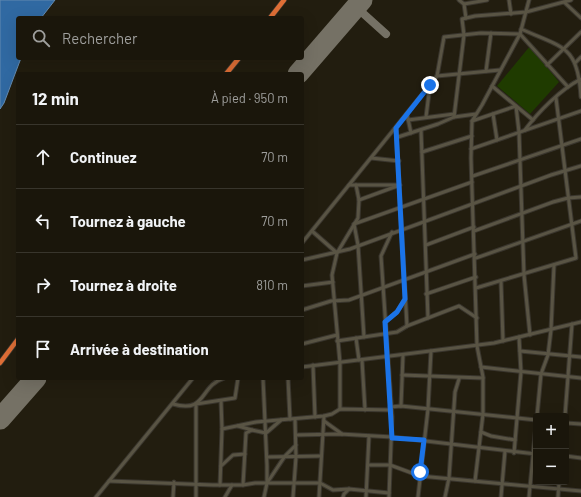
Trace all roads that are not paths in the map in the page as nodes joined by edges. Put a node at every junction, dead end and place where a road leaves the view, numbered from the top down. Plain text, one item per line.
1 (284, 0) edge
2 (459, 0) edge
3 (487, 0) edge
4 (509, 0) edge
5 (529, 0) edge
6 (571, 0) edge
7 (566, 1) edge
8 (464, 4) junction
9 (526, 12) junction
10 (510, 14) junction
11 (272, 16) edge
12 (466, 18) junction
13 (581, 18) edge
14 (521, 29) junction
15 (581, 32) edge
16 (491, 33) junction
17 (520, 34) junction
18 (464, 35) junction
19 (564, 48) junction
20 (581, 57) edge
21 (237, 60) edge
22 (575, 63) junction
23 (547, 64) junction
24 (500, 70) junction
25 (486, 71) junction
26 (228, 72) edge
27 (460, 73) junction
28 (437, 76) junction
29 (580, 79) edge
30 (430, 85) junction
31 (492, 86) junction
32 (568, 87) junction
33 (581, 97) edge
34 (556, 98) junction
35 (516, 106) junction
36 (581, 111) edge
37 (407, 114) junction
38 (476, 114) junction
39 (493, 114) junction
40 (454, 115) junction
41 (426, 117) junction
42 (559, 118) junction
43 (408, 120) junction
44 (533, 120) junction
45 (472, 121) junction
46 (396, 128) junction
47 (421, 130) junction
48 (525, 130) junction
49 (519, 132) junction
50 (411, 133) junction
51 (472, 136) junction
52 (398, 137) junction
53 (581, 139) edge
54 (496, 140) junction
55 (562, 146) junction
56 (472, 149) junction
57 (422, 152) junction
58 (371, 158) junction
59 (520, 159) junction
60 (399, 161) junction
61 (581, 166) edge
62 (565, 171) junction
63 (473, 176) junction
64 (472, 182) junction
65 (349, 185) junction
66 (356, 185) junction
67 (400, 185) junction
68 (521, 186) junction
69 (581, 197) edge
70 (568, 198) junction
71 (359, 200) junction
72 (423, 200) junction
73 (473, 204) junction
74 (400, 206) junction
75 (522, 213) junction
76 (425, 221) junction
77 (581, 222) edge
78 (354, 224) junction
79 (571, 224) junction
80 (474, 227) junction
81 (402, 229) junction
82 (312, 231) junction
83 (474, 231) junction
84 (392, 232) junction
85 (304, 241) edge
86 (522, 241) junction
87 (358, 245) junction
88 (426, 245) junction
89 (337, 252) junction
90 (476, 254) junction
91 (476, 258) junction
92 (304, 260) edge
93 (554, 265) junction
94 (425, 272) junction
95 (524, 275) junction
96 (476, 277) junction
97 (404, 279) junction
98 (333, 282) junction
99 (501, 282) junction
100 (304, 286) edge
101 (383, 287) junction
102 (476, 288) junction
103 (426, 294) junction
104 (361, 295) junction
105 (405, 299) junction
106 (336, 300) junction
107 (304, 309) edge
108 (428, 318) junction
109 (477, 318) junction
110 (385, 322) junction
111 (581, 322) edge
112 (572, 324) junction
113 (407, 326) junction
114 (551, 330) junction
115 (386, 333) junction
116 (337, 335) junction
117 (530, 335) junction
118 (364, 336) junction
119 (519, 337) junction
120 (356, 338) junction
121 (337, 341) junction
122 (504, 341) junction
123 (16, 342) edge
124 (304, 343) edge
125 (477, 346) junction
126 (431, 351) junction
127 (520, 351) junction
128 (403, 355) junction
129 (548, 355) junction
130 (570, 356) junction
131 (386, 357) junction
132 (581, 357) edge
133 (360, 360) junction
134 (0, 362) edge
135 (340, 363) junction
136 (313, 366) junction
137 (304, 367) edge
138 (481, 367) junction
139 (521, 372) junction
140 (541, 374) junction
141 (402, 375) junction
142 (429, 376) junction
143 (568, 377) junction
144 (483, 378) junction
145 (581, 378) edge
146 (459, 379) junction
147 (191, 380) edge
148 (220, 380) edge
149 (238, 380) edge
150 (263, 380) edge
151 (288, 380) edge
152 (221, 401) junction
153 (173, 404) junction
154 (196, 404) junction
155 (401, 406) junction
156 (390, 408) junction
157 (340, 409) junction
158 (428, 409) junction
159 (365, 410) junction
160 (454, 411) junction
161 (537, 413) edge
162 (565, 413) edge
163 (483, 414) junction
164 (324, 416) junction
165 (315, 417) junction
166 (518, 418) junction
167 (292, 419) junction
168 (281, 420) junction
169 (533, 420) edge
170 (265, 421) junction
171 (324, 421) junction
172 (569, 423) edge
173 (581, 424) edge
174 (237, 426) junction
175 (222, 429) junction
176 (252, 430) junction
177 (481, 432) junction
178 (266, 433) junction
179 (342, 434) junction
180 (296, 435) junction
181 (323, 435) junction
182 (369, 436) junction
183 (392, 438) junction
184 (424, 440) junction
185 (515, 440) junction
186 (451, 444) junction
187 (296, 445) junction
188 (479, 448) junction
189 (505, 451) junction
190 (514, 453) junction
191 (245, 454) junction
192 (533, 454) edge
193 (285, 456) junction
194 (321, 456) junction
195 (569, 456) edge
196 (267, 457) junction
197 (296, 457) junction
198 (581, 458) edge
199 (368, 465) junction
200 (390, 465) junction
201 (221, 466) junction
202 (533, 467) edge
203 (420, 476) junction
204 (449, 478) junction
205 (475, 480) junction
206 (109, 481) junction
207 (174, 482) junction
208 (267, 483) junction
209 (294, 483) junction
210 (320, 483) junction
211 (502, 483) junction
212 (196, 484) junction
213 (220, 485) junction
214 (232, 485) junction
215 (243, 485) junction
216 (559, 485) edge
217 (530, 486) junction
218 (349, 489) junction
219 (558, 489) junction
220 (366, 491) junction
221 (581, 491) edge
222 (389, 495) edge
223 (263, 496) edge
224 (96, 497) edge
225 (174, 497) edge
226 (196, 497) edge
227 (225, 497) edge
228 (293, 497) edge
229 (320, 497) edge
230 (343, 497) edge
231 (366, 497) edge
232 (418, 497) edge
233 (446, 497) edge
234 (501, 497) edge
235 (529, 497) edge
236 (558, 497) edge

1 - 11 highway
2 - 8 street
3 - 8 street
4 - 10 street
5 - 9 street
6 - 7 street
7 - 9 street
7 - 13 street
8 - 12 street
9 - 10 street
9 - 14 street
10 - 12 street
12 - 18 street
14 - 17 street
14 - 19 street
15 - 19 street
16 - 17 street
16 - 18 street
16 - 25 street
17 - 23 street
17 - 24 street
18 - 27 street
18 - 28 street
19 - 22 street
19 - 23 street
20 - 22 street
21 - 26 highway
22 - 29 street
23 - 32 street
24 - 25 street
24 - 31 street
25 - 27 street
27 - 28 street
27 - 40 street
28 - 30 street
29 - 32 street
29 - 33 street
30 - 37 street
30 - 41 street
31 - 35 street
31 - 38 street
32 - 34 street
34 - 42 street
34 - 44 street
35 - 39 street
35 - 44 street
35 - 49 street
36 - 42 street
37 - 43 street
37 - 46 street
38 - 40 street
38 - 45 street
39 - 45 street
39 - 54 street
40 - 41 street
40 - 47 street
41 - 43 street
42 - 48 street
42 - 55 street
43 - 50 street
44 - 48 street
45 - 51 street
46 - 52 street
46 - 58 street
47 - 50 street
47 - 57 street
48 - 49 street
49 - 54 street
49 - 59 street
50 - 52 street
51 - 56 street
51 - 57 street
52 - 60 street
53 - 55 street
54 - 56 street
55 - 59 street
55 - 62 street
56 - 63 street
57 - 72 street
58 - 60 street
58 - 65 street
59 - 63 street
59 - 68 street
60 - 67 street
61 - 62 street
62 - 68 street
62 - 70 street
63 - 64 street
64 - 72 street
64 - 73 street
65 - 66 street
65 - 82 street
66 - 67 street
66 - 71 street
67 - 71 street
67 - 74 street
68 - 73 street
68 - 75 street
69 - 70 street
70 - 75 street
70 - 79 street
71 - 78 street
72 - 74 street
72 - 76 street
73 - 76 street
73 - 80 street
74 - 78 street
74 - 81 street
75 - 83 street
75 - 86 street
76 - 81 street
76 - 88 street
77 - 79 street
78 - 87 street
78 - 89 street
79 - 86 street
79 - 93 street
80 - 83 street
80 - 88 street
81 - 84 street
81 - 97 street
82 - 85 street
82 - 89 street
83 - 90 street
84 - 87 street
84 - 101 street
86 - 91 street
86 - 95 street
87 - 89 street
87 - 104 street
88 - 94 street
89 - 92 street
89 - 98 street
90 - 91 street
90 - 94 street
91 - 96 street
93 - 95 street
93 - 114 street
94 - 97 street
94 - 103 street
95 - 99 street
95 - 117 street
96 - 102 street
96 - 103 street
97 - 101 street
97 - 105 street
98 - 100 street
98 - 106 street
99 - 102 street
99 - 122 street
101 - 104 street
101 - 110 street
102 - 109 street
103 - 108 street
104 - 106 street
104 - 118 street
105 - 110 street
105 - 113 street
106 - 107 street
106 - 116 street
108 - 109 street
108 - 113 street
109 - 125 street
110 - 115 street
111 - 112 street
112 - 114 street
112 - 130 street
113 - 115 street
114 - 117 street
114 - 129 street
115 - 118 street
115 - 131 street
116 - 121 street
116 - 124 street
117 - 119 street
118 - 120 street
119 - 122 street
119 - 127 street
120 - 121 street
120 - 133 street
121 - 135 street
122 - 125 street
123 - 134 highway
125 - 126 street
125 - 138 street
126 - 128 street
126 - 142 street
127 - 129 street
127 - 139 street
128 - 131 street
128 - 141 street
129 - 130 street
129 - 140 street
130 - 132 street
130 - 143 street
131 - 133 street
131 - 156 street
133 - 135 street
133 - 159 street
135 - 136 street
135 - 157 street
136 - 137 street
136 - 165 street
138 - 139 street
138 - 144 street
139 - 140 street
139 - 166 street
140 - 143 street
140 - 161 street
141 - 142 street
141 - 155 street
142 - 146 street
142 - 158 street
143 - 145 street
143 - 162 street
144 - 146 street
144 - 163 street
146 - 160 street
147 - 153 street
148 - 154 street
149 - 152 street
150 - 170 street
151 - 167 street
152 - 154 street
152 - 175 street
153 - 154 street
153 - 206 street
154 - 212 street
155 - 156 street
155 - 158 street
156 - 159 street
156 - 183 street
157 - 159 street
157 - 164 street
158 - 160 street
158 - 184 street
160 - 163 street
160 - 186 street
163 - 166 street
163 - 177 street
164 - 165 street
164 - 171 street
165 - 167 street
166 - 169 street
166 - 185 street
167 - 168 street
167 - 180 street
168 - 170 street
168 - 178 street
170 - 174 street
170 - 178 street
171 - 179 street
171 - 181 street
172 - 173 street
174 - 175 street
174 - 176 street
175 - 201 street
176 - 178 street
176 - 191 street
177 - 185 street
177 - 188 street
178 - 196 street
179 - 181 street
179 - 182 street
180 - 181 street
180 - 187 street
181 - 194 street
182 - 183 street
182 - 199 street
183 - 184 street
183 - 200 street
184 - 186 street
184 - 203 street
185 - 190 street
186 - 188 street
186 - 204 street
187 - 193 street
187 - 197 street
188 - 189 street
188 - 205 street
189 - 190 street
189 - 211 street
190 - 192 street
191 - 201 street
191 - 215 street
193 - 196 street
193 - 197 street
193 - 208 street
194 - 197 street
194 - 210 street
195 - 198 street
196 - 208 street
197 - 209 street
199 - 200 street
199 - 220 street
200 - 203 street
200 - 222 street
201 - 213 street
202 - 217 street
203 - 204 street
203 - 232 street
204 - 205 street
204 - 233 street
205 - 211 street
206 - 207 street
206 - 224 street
207 - 212 street
207 - 225 street
208 - 209 street
208 - 215 street
208 - 223 street
209 - 210 street
209 - 228 street
210 - 218 street
210 - 229 street
211 - 217 street
211 - 234 street
212 - 213 street
212 - 226 street
213 - 214 street
214 - 215 street
214 - 227 street
216 - 219 street
217 - 219 street
217 - 235 street
218 - 220 street
218 - 230 street
219 - 221 street
219 - 236 street
220 - 222 street
220 - 231 street

